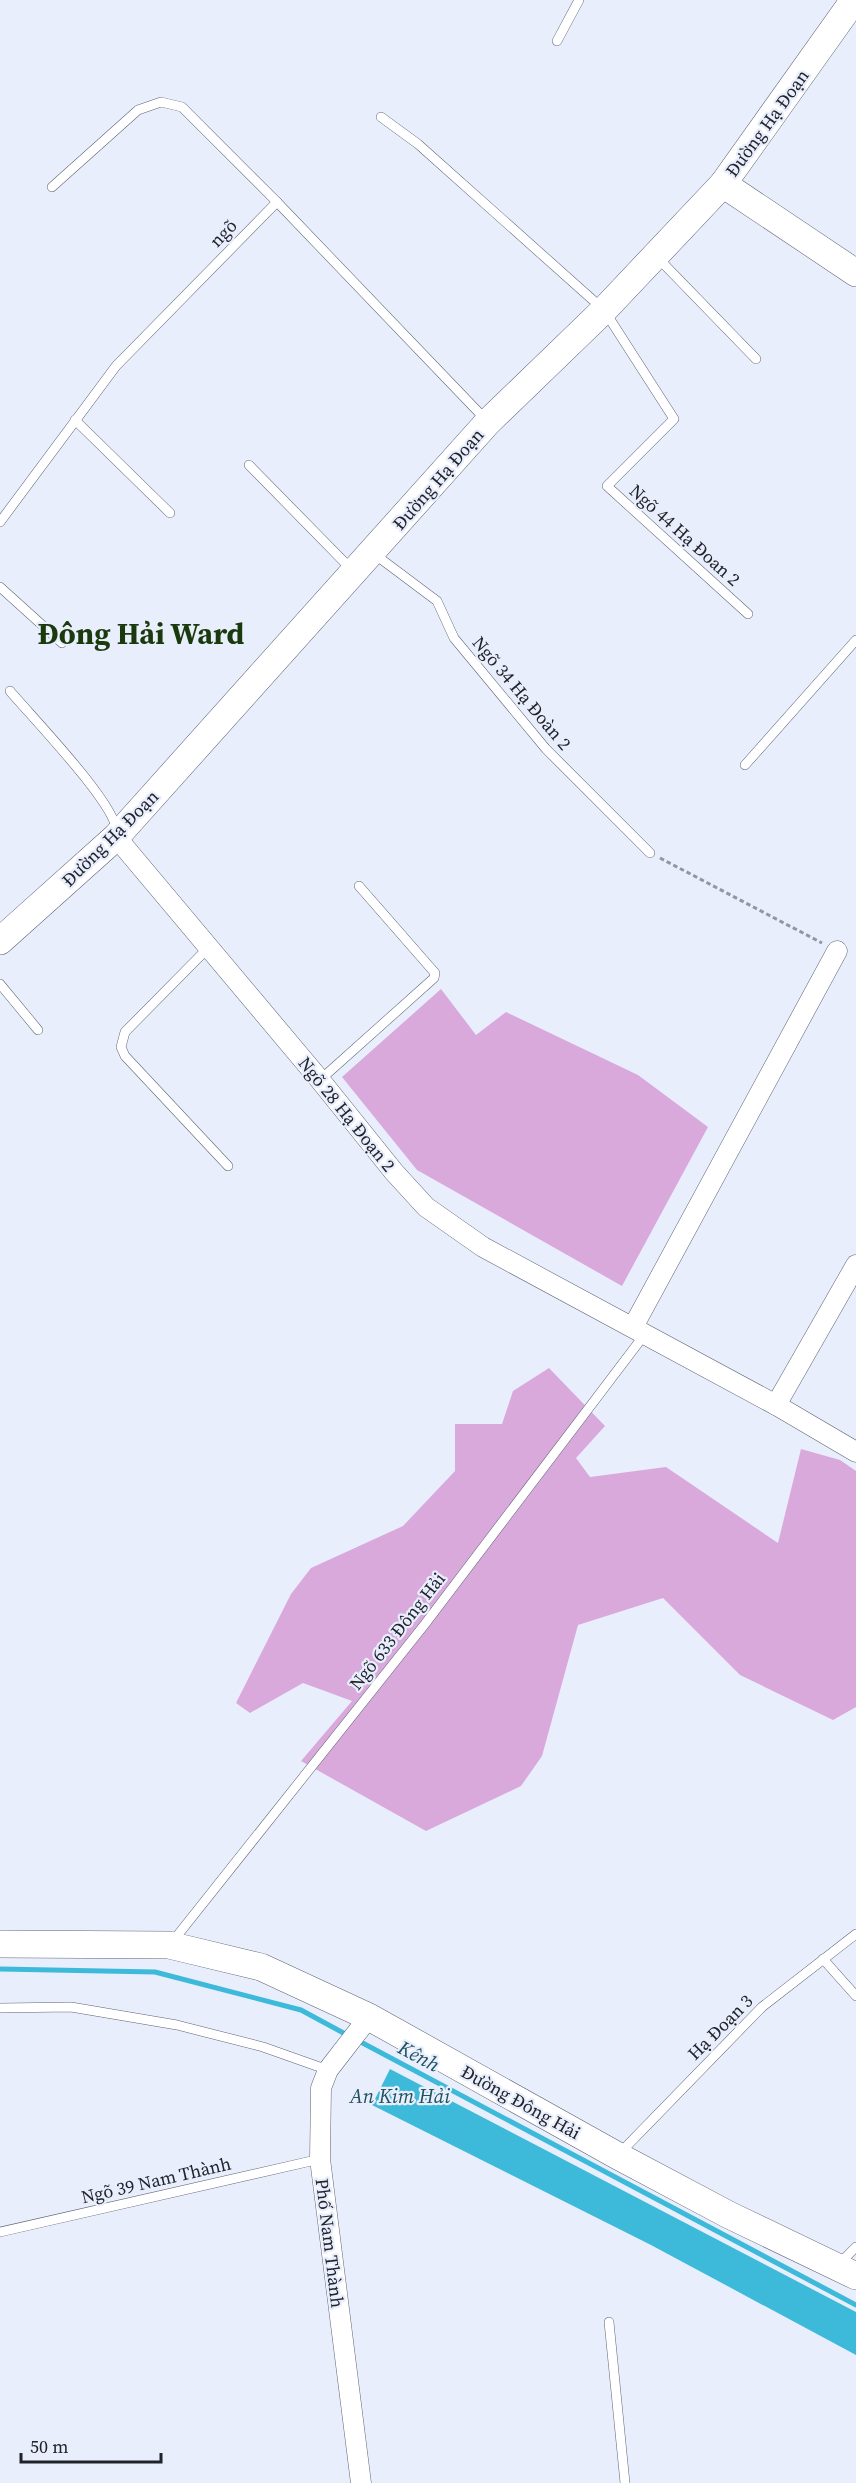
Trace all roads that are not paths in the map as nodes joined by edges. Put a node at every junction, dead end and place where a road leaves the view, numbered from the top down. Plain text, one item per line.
1 (579, 0) edge
2 (854, 0) edge
3 (557, 41) dead end
4 (381, 117) dead end
5 (723, 184) junction
6 (52, 187) dead end
7 (277, 202) junction
8 (655, 256) junction
9 (856, 273) edge
10 (604, 310) junction
11 (756, 359) dead end
12 (75, 420) junction
13 (488, 422) junction
14 (249, 465) dead end
15 (170, 513) dead end
16 (0, 522) edge
17 (364, 563) junction
18 (0, 587) edge
19 (748, 614) dead end
20 (856, 640) edge
21 (62, 643) dead end
22 (10, 691) dead end
23 (745, 765) dead end
24 (116, 837) junction
25 (651, 853) road end
26 (359, 886) dead end
27 (0, 941) edge
28 (209, 947) junction
29 (837, 951) road end
30 (0, 984) edge
31 (38, 1030) dead end
32 (320, 1080) junction
33 (228, 1166) dead end
34 (856, 1265) edge
35 (639, 1330) junction
36 (776, 1405) junction
37 (856, 1452) edge
38 (856, 1934) edge
39 (0, 1944) edge
40 (169, 1945) junction
41 (823, 1959) junction
42 (856, 1996) edge
43 (0, 2008) edge
44 (365, 2022) junction
45 (328, 2070) junction
46 (618, 2156) junction
47 (320, 2159) junction
48 (0, 2232) edge
49 (856, 2247) edge
50 (847, 2271) edge
51 (609, 2322) dead end
52 (361, 2483) edge
53 (625, 2483) edge

1 - 3 lane
2 - 5 street, Đường Hạ Đoạn
4 - 10 lane
5 - 8 street, Đường Hạ Đoạn
5 - 9 street
6 - 7 lane
7 - 12 lane, ngõ
7 - 13 lane
8 - 10 street, Đường Hạ Đoạn
8 - 11 lane
10 - 13 street, Đường Hạ Đoạn
10 - 19 lane, Ngõ 44 Hạ Đoan 2
12 - 15 lane
12 - 16 lane, ngõ
13 - 17 street, Đường Hạ Đoạn
14 - 17 lane, Ngõ 34 Hạ Đoàn 2
17 - 24 street, Đường Hạ Đoạn
17 - 25 lane, Ngõ 34 Hạ Đoàn 2
18 - 21 lane
20 - 23 lane
22 - 24 lane
24 - 27 street, Đường Hạ Đoạn
24 - 28 street, Ngõ 28 Hạ Đoạn 2
26 - 32 lane
28 - 32 street, Ngõ 28 Hạ Đoạn 2
28 - 33 lane
29 - 35 street
30 - 31 lane
32 - 35 street, Ngõ 28 Hạ Đoạn 2
34 - 36 street
35 - 36 street, Ngõ 28 Hạ Đoạn 2
35 - 40 lane, Ngõ 633 Đông Hải
36 - 37 street, Ngõ 28 Hạ Đoạn 2
38 - 41 lane, Hạ Đoạn 3
39 - 40 street, Đường Đông Hải
40 - 44 street, Đường Đông Hải
41 - 42 lane
41 - 46 lane, Hạ Đoạn 3
43 - 45 lane
44 - 45 street, Phố Nam Thành
44 - 46 street, Đường Đông Hải
45 - 47 street, Phố Nam Thành
46 - 50 street, Đường Đông Hải
47 - 48 lane, Ngõ 39 Nam Thành
47 - 52 street, Phố Nam Thành
49 - 50 lane
51 - 53 lane

